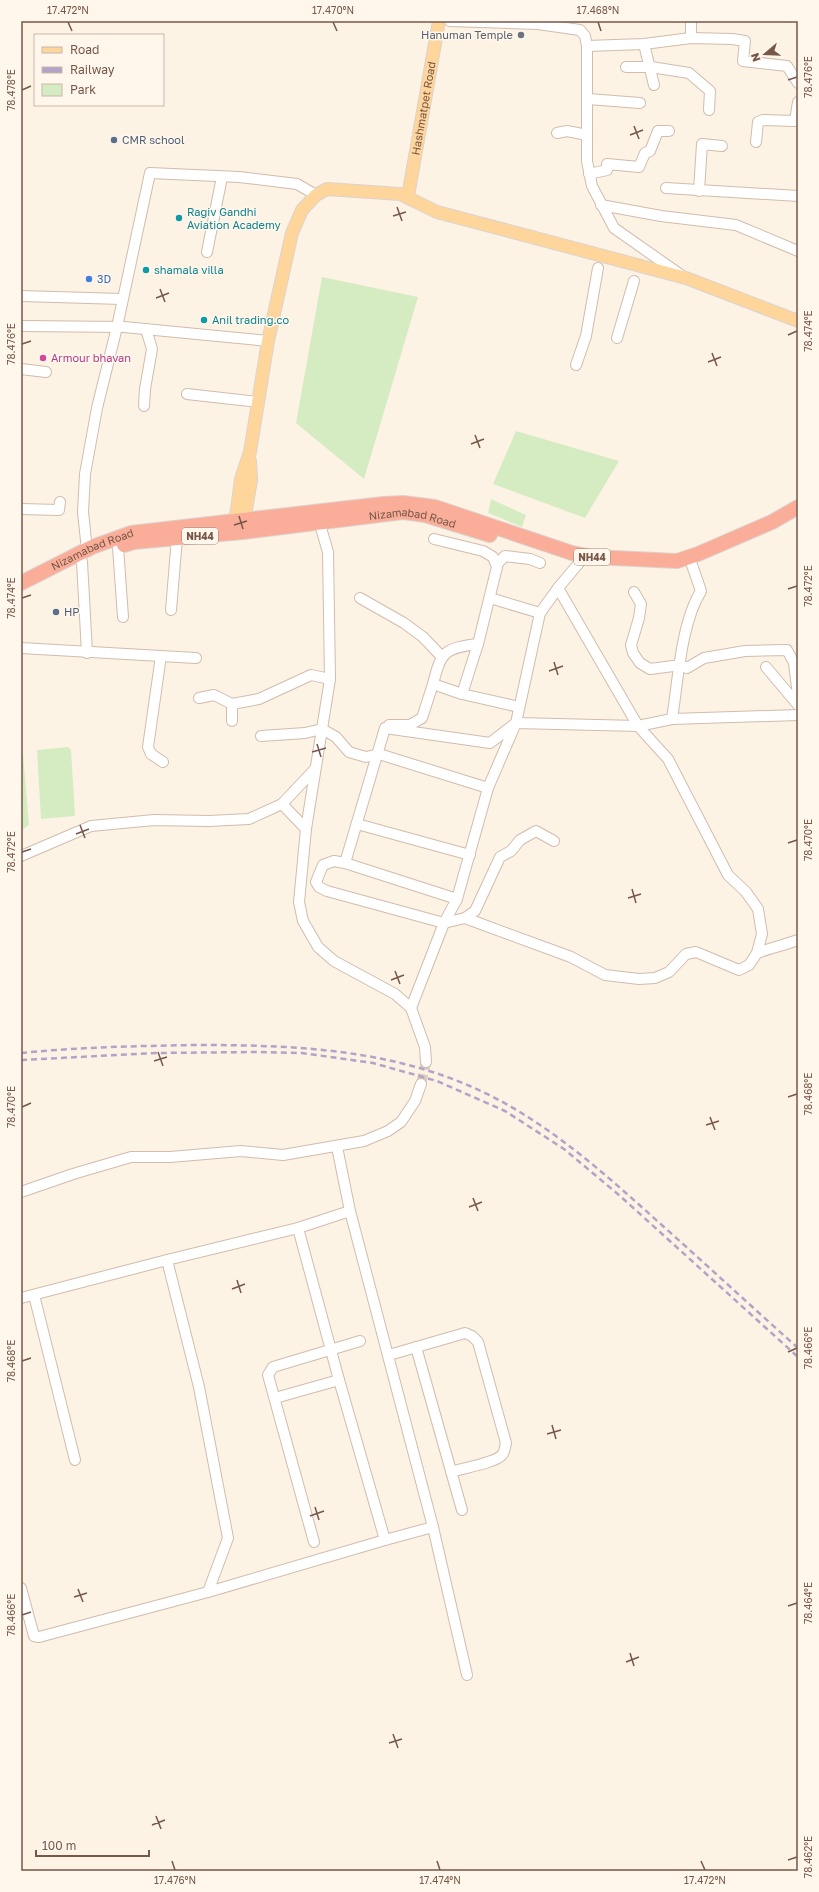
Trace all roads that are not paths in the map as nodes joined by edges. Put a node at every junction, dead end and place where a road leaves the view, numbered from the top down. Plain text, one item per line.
1 (436, 21) edge
2 (439, 21) edge
3 (450, 21) edge
4 (691, 21) edge
5 (691, 38) junction
6 (644, 44) junction
7 (587, 46) junction
8 (650, 66) junction
9 (626, 67) dead end
10 (798, 82) edge
11 (654, 86) dead end
12 (588, 99) junction
13 (798, 102) edge
14 (640, 103) dead end
15 (709, 110) dead end
16 (669, 131) dead end
17 (557, 133) dead end
18 (587, 134) junction
19 (756, 142) dead end
20 (722, 146) dead end
21 (589, 174) junction
22 (222, 177) junction
23 (666, 188) dead end
24 (699, 191) junction
25 (316, 195) junction
26 (404, 195) junction
27 (798, 196) edge
28 (601, 206) junction
29 (798, 251) edge
30 (207, 252) dead end
31 (598, 268) dead end
32 (686, 278) junction
33 (634, 281) dead end
34 (21, 296) edge
35 (122, 299) junction
36 (798, 321) edge
37 (21, 326) edge
38 (117, 327) junction
39 (146, 329) junction
40 (617, 338) dead end
41 (268, 341) junction
42 (576, 365) dead end
43 (21, 369) edge
44 (46, 372) dead end
45 (187, 394) dead end
46 (259, 402) junction
47 (144, 406) dead end
48 (60, 502) dead end
49 (798, 507) edge
50 (21, 509) edge
51 (798, 515) edge
52 (318, 521) junction
53 (240, 524) junction
54 (177, 538) junction
55 (434, 538) dead end
56 (118, 547) junction
57 (84, 556) junction
58 (540, 563) dead end
59 (579, 563) junction
60 (692, 565) junction
61 (497, 567) junction
62 (21, 583) edge
63 (558, 588) junction
64 (634, 592) dead end
65 (21, 594) edge
66 (360, 598) dead end
67 (490, 598) junction
68 (171, 610) dead end
69 (540, 613) junction
70 (123, 617) dead end
71 (478, 644) junction
72 (21, 648) edge
73 (88, 653) junction
74 (161, 656) junction
75 (442, 657) junction
76 (196, 658) dead end
77 (681, 665) junction
78 (766, 667) dead end
79 (330, 679) junction
80 (432, 684) junction
81 (462, 694) junction
82 (798, 696) edge
83 (199, 698) dead end
84 (232, 704) junction
85 (798, 705) edge
86 (519, 707) junction
87 (798, 714) edge
88 (672, 719) junction
89 (232, 721) dead end
90 (516, 723) junction
91 (638, 726) junction
92 (385, 728) junction
93 (322, 729) junction
94 (261, 736) dead end
95 (379, 754) junction
96 (163, 762) dead end
97 (315, 770) junction
98 (488, 788) junction
99 (282, 804) junction
100 (357, 824) junction
101 (306, 828) junction
102 (554, 841) dead end
103 (470, 855) junction
104 (21, 856) edge
105 (345, 863) junction
106 (457, 899) junction
107 (465, 918) junction
108 (444, 923) junction
109 (798, 940) edge
110 (757, 953) junction
111 (411, 1008) junction
112 (426, 1062) tunnel mouth
113 (421, 1084) tunnel mouth
114 (337, 1147) junction
115 (21, 1192) edge
116 (350, 1211) junction
117 (298, 1228) junction
118 (168, 1260) junction
119 (34, 1295) junction
120 (21, 1298) edge
121 (360, 1341) dead end
122 (416, 1347) junction
123 (331, 1350) junction
124 (389, 1355) junction
125 (339, 1380) junction
126 (275, 1398) junction
127 (75, 1460) dead end
128 (452, 1472) junction
129 (462, 1510) dead end
130 (433, 1527) junction
131 (385, 1540) junction
132 (314, 1542) dead end
133 (21, 1588) edge
134 (208, 1592) junction
135 (467, 1675) dead end

1 - 26 main road, Hashmatpet Road
2 - 26 main road, Hashmatpet Road
3 - 7 street
4 - 5 street
5 - 6 street
5 - 10 street
6 - 7 street
6 - 8 street
7 - 12 street
8 - 9 street
8 - 11 street
8 - 15 street
12 - 14 street
12 - 18 street
13 - 19 street
16 - 21 street
17 - 18 street
18 - 21 street
20 - 24 street
21 - 28 street
22 - 25 street
22 - 30 street
22 - 35 street
23 - 24 street
24 - 27 street
25 - 26 main road
25 - 41 main road
26 - 32 main road
28 - 29 street
28 - 32 street
31 - 42 street
32 - 36 main road
33 - 40 street
34 - 35 street
35 - 38 street
37 - 38 street
38 - 39 street
38 - 57 street
39 - 41 street
39 - 47 street
41 - 46 main road
43 - 44 street
45 - 46 street
46 - 53 main road
48 - 50 street
49 - 53 highway, Nizamabad Road / NH44
51 - 60 highway, Nizamabad Road / NH44
52 - 53 highway, Nizamabad Road / NH44
52 - 59 highway, Nizamabad Road / NH44
52 - 79 street
53 - 54 highway, Nizamabad Road / NH44
53 - 57 highway, Nizamabad Road / NH44
54 - 56 highway, Nizamabad Road / NH44
54 - 68 street
55 - 61 street
56 - 57 highway, Nizamabad Road / NH44
56 - 70 street
57 - 62 highway, Nizamabad Road / NH44
57 - 65 highway, Nizamabad Road / NH44
57 - 73 street
58 - 61 street
59 - 60 highway, Nizamabad Road / NH44
59 - 63 street
60 - 77 street
61 - 67 street
63 - 69 street
63 - 91 street
64 - 77 street
66 - 75 street
67 - 69 street
67 - 71 street
69 - 86 street
71 - 75 street
71 - 81 street
72 - 73 street
73 - 74 street
74 - 76 street
74 - 96 street
75 - 80 street
77 - 82 street
77 - 88 street
78 - 85 street
79 - 84 street
79 - 93 street
80 - 81 street
80 - 92 street
81 - 86 street
83 - 84 street
84 - 89 street
86 - 90 street
87 - 88 street
88 - 91 street
90 - 91 street
90 - 92 street
90 - 98 street
91 - 110 street
92 - 95 street
93 - 94 street
93 - 95 street
93 - 97 street
95 - 98 street
95 - 100 street
97 - 99 street
97 - 101 street
98 - 103 street
99 - 101 street
99 - 104 street
100 - 103 street
100 - 105 street
101 - 111 street
102 - 107 street
103 - 106 street
105 - 106 street
105 - 108 street
106 - 108 street
107 - 108 street
107 - 110 street
108 - 111 street
109 - 110 street
111 - 112 street
113 - 114 street
114 - 115 street
114 - 116 street
116 - 117 street
116 - 124 street
117 - 118 street
117 - 123 street
118 - 119 street
118 - 134 street
119 - 120 street
119 - 127 street
121 - 123 street
122 - 124 street
122 - 128 street
122 - 128 street
123 - 125 street
123 - 126 street
124 - 130 street
125 - 126 street
125 - 131 street
126 - 132 street
128 - 129 street
130 - 131 street
130 - 135 street
131 - 134 street
133 - 134 street

